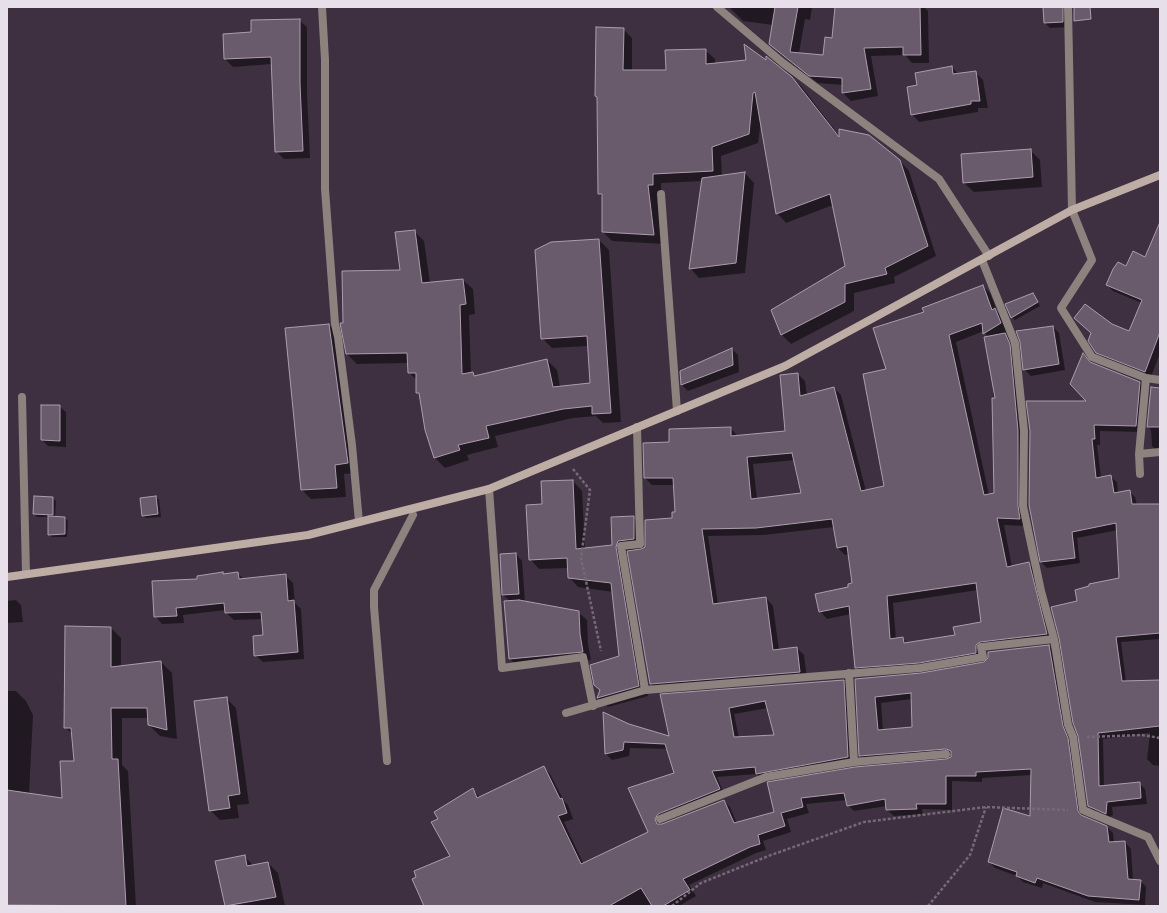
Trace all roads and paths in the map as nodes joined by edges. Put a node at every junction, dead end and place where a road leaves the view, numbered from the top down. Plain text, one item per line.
1 (322, 7) edge
2 (717, 7) edge
3 (1068, 7) edge
4 (1160, 175) edge
5 (661, 194) dead end
6 (1072, 210) junction
7 (989, 256) junction
8 (982, 260) junction
9 (1146, 378) junction
10 (1160, 380) edge
11 (22, 397) dead end
12 (677, 411) junction
13 (637, 427) junction
14 (1160, 452) edge
15 (1139, 454) junction
16 (564, 457) junction
17 (1140, 474) dead end
18 (489, 489) junction
19 (413, 515) dead end
20 (359, 522) junction
21 (26, 574) junction
22 (7, 577) edge
23 (1054, 639) junction
24 (601, 651) dead end
25 (849, 673) junction
26 (645, 690) junction
27 (593, 706) junction
28 (566, 713) dead end
29 (1072, 738) junction
30 (1160, 738) edge
31 (946, 754) dead end
32 (387, 761) dead end
33 (854, 762) junction
34 (986, 807) junction
35 (1083, 810) junction
36 (660, 819) dead end
37 (1160, 861) edge
38 (672, 906) edge
39 (928, 906) edge

1 - 20 street
2 - 7 street
3 - 6 street
4 - 6 main road
5 - 12 street
6 - 7 main road
6 - 9 street
7 - 8 main road
8 - 12 main road
8 - 23 street
9 - 10 street
9 - 15 street
11 - 21 street
12 - 13 main road
13 - 16 main road
13 - 26 street
14 - 15 street
15 - 17 street
16 - 18 main road
16 - 24 path
18 - 20 main road
18 - 27 street
19 - 32 street
20 - 21 main road
21 - 22 main road
23 - 25 street
23 - 29 street
25 - 26 street
25 - 33 street
26 - 27 street
27 - 28 street
29 - 30 path
29 - 35 street
31 - 33 street
33 - 36 street
34 - 35 path
34 - 38 path
34 - 39 path
35 - 37 street

